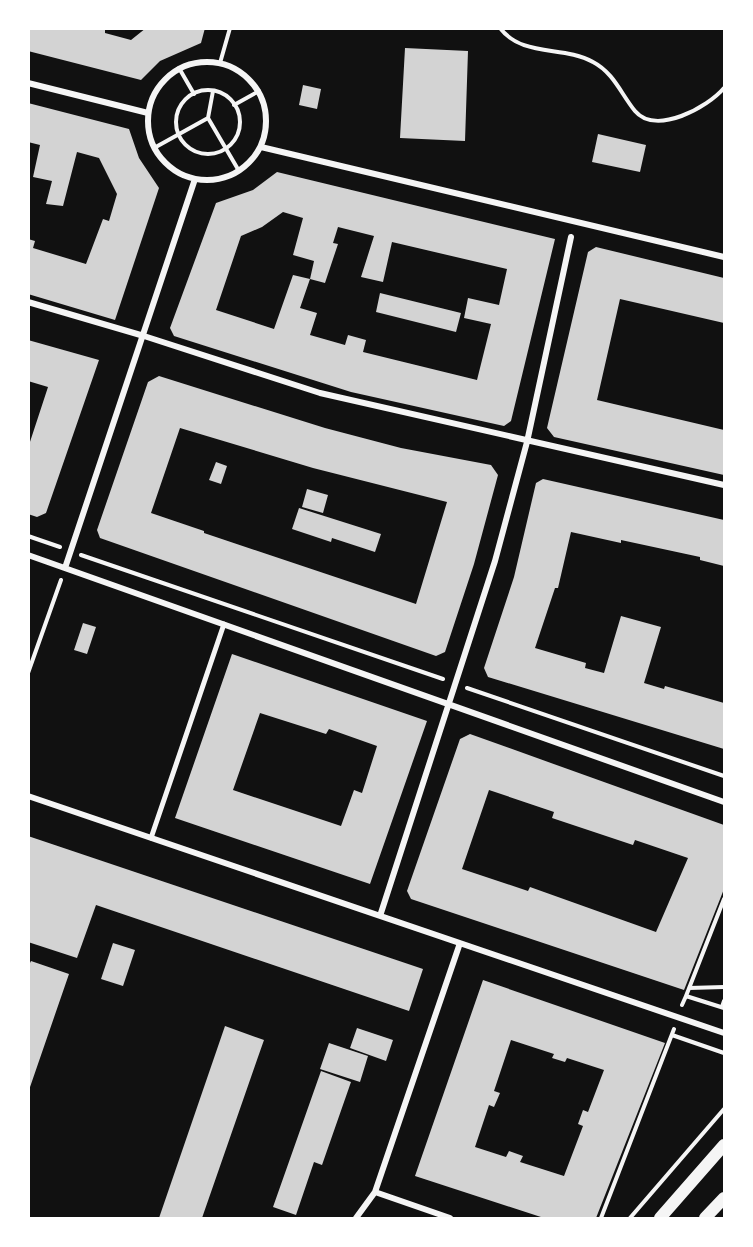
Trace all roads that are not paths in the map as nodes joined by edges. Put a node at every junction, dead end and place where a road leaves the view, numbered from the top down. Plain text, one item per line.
1 (28, 83) edge
2 (148, 113) junction
3 (261, 147) junction
4 (195, 179) junction
5 (571, 237) dead end
6 (724, 257) edge
7 (28, 302) edge
8 (144, 336) junction
9 (527, 442) junction
10 (724, 485) edge
11 (28, 555) edge
12 (65, 568) junction
13 (224, 624) junction
14 (449, 705) junction
15 (28, 796) edge
16 (724, 802) edge
17 (151, 838) junction
18 (380, 916) junction
19 (460, 943) junction
20 (724, 1034) edge
21 (724, 1145) edge
22 (375, 1192) junction
23 (724, 1197) edge
24 (356, 1218) edge
25 (450, 1218) edge
26 (660, 1218) edge
27 (705, 1218) edge

1 - 2 street
2 - 3 street
2 - 4 street
3 - 4 street
3 - 6 street
4 - 8 street
5 - 9 street
7 - 8 street
8 - 9 street
8 - 12 street
9 - 10 street
9 - 14 street
11 - 12 street
12 - 13 street
13 - 14 street
13 - 17 street
14 - 16 street
14 - 18 street
15 - 17 street
17 - 18 street
18 - 19 street
19 - 20 street
19 - 22 street
21 - 26 main road
22 - 24 street
22 - 25 street
23 - 27 main road

